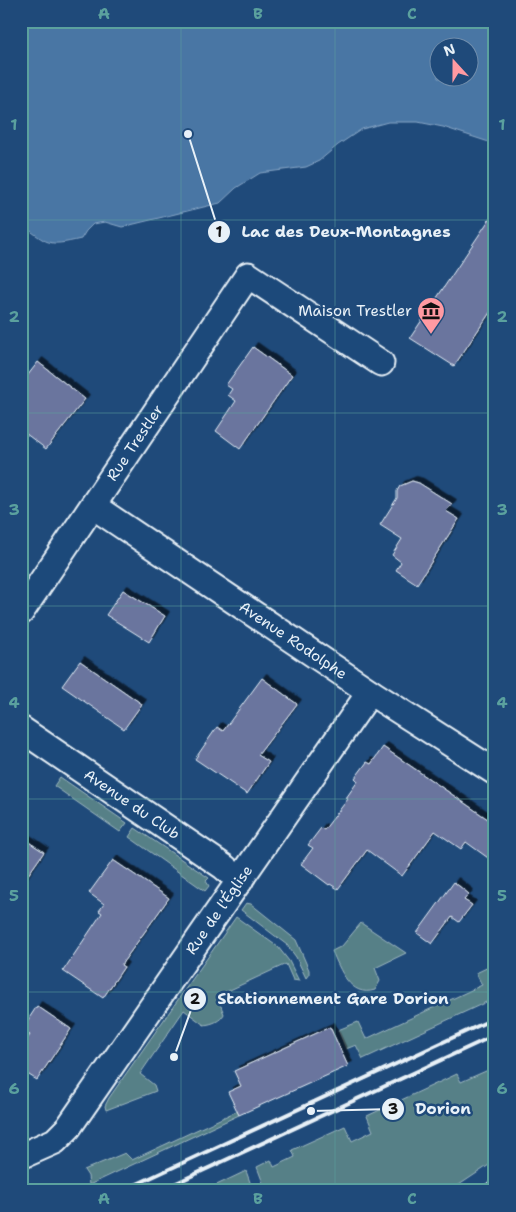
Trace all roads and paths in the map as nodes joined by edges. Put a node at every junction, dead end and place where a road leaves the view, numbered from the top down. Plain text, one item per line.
1 (381, 363) dead end
2 (93, 506) junction
3 (21, 612) edge
4 (370, 692) junction
5 (21, 729) edge
6 (495, 772) edge
7 (240, 881) junction
8 (21, 1156) edge

1 - 2 street, Rue Trestler
2 - 3 street, Rue Trestler
2 - 4 street, Avenue Rodolphe
4 - 6 street, Avenue Rodolphe
4 - 7 street, Rue de l'Église
5 - 7 street, Avenue du Club
7 - 8 street, Rue de l'Église

